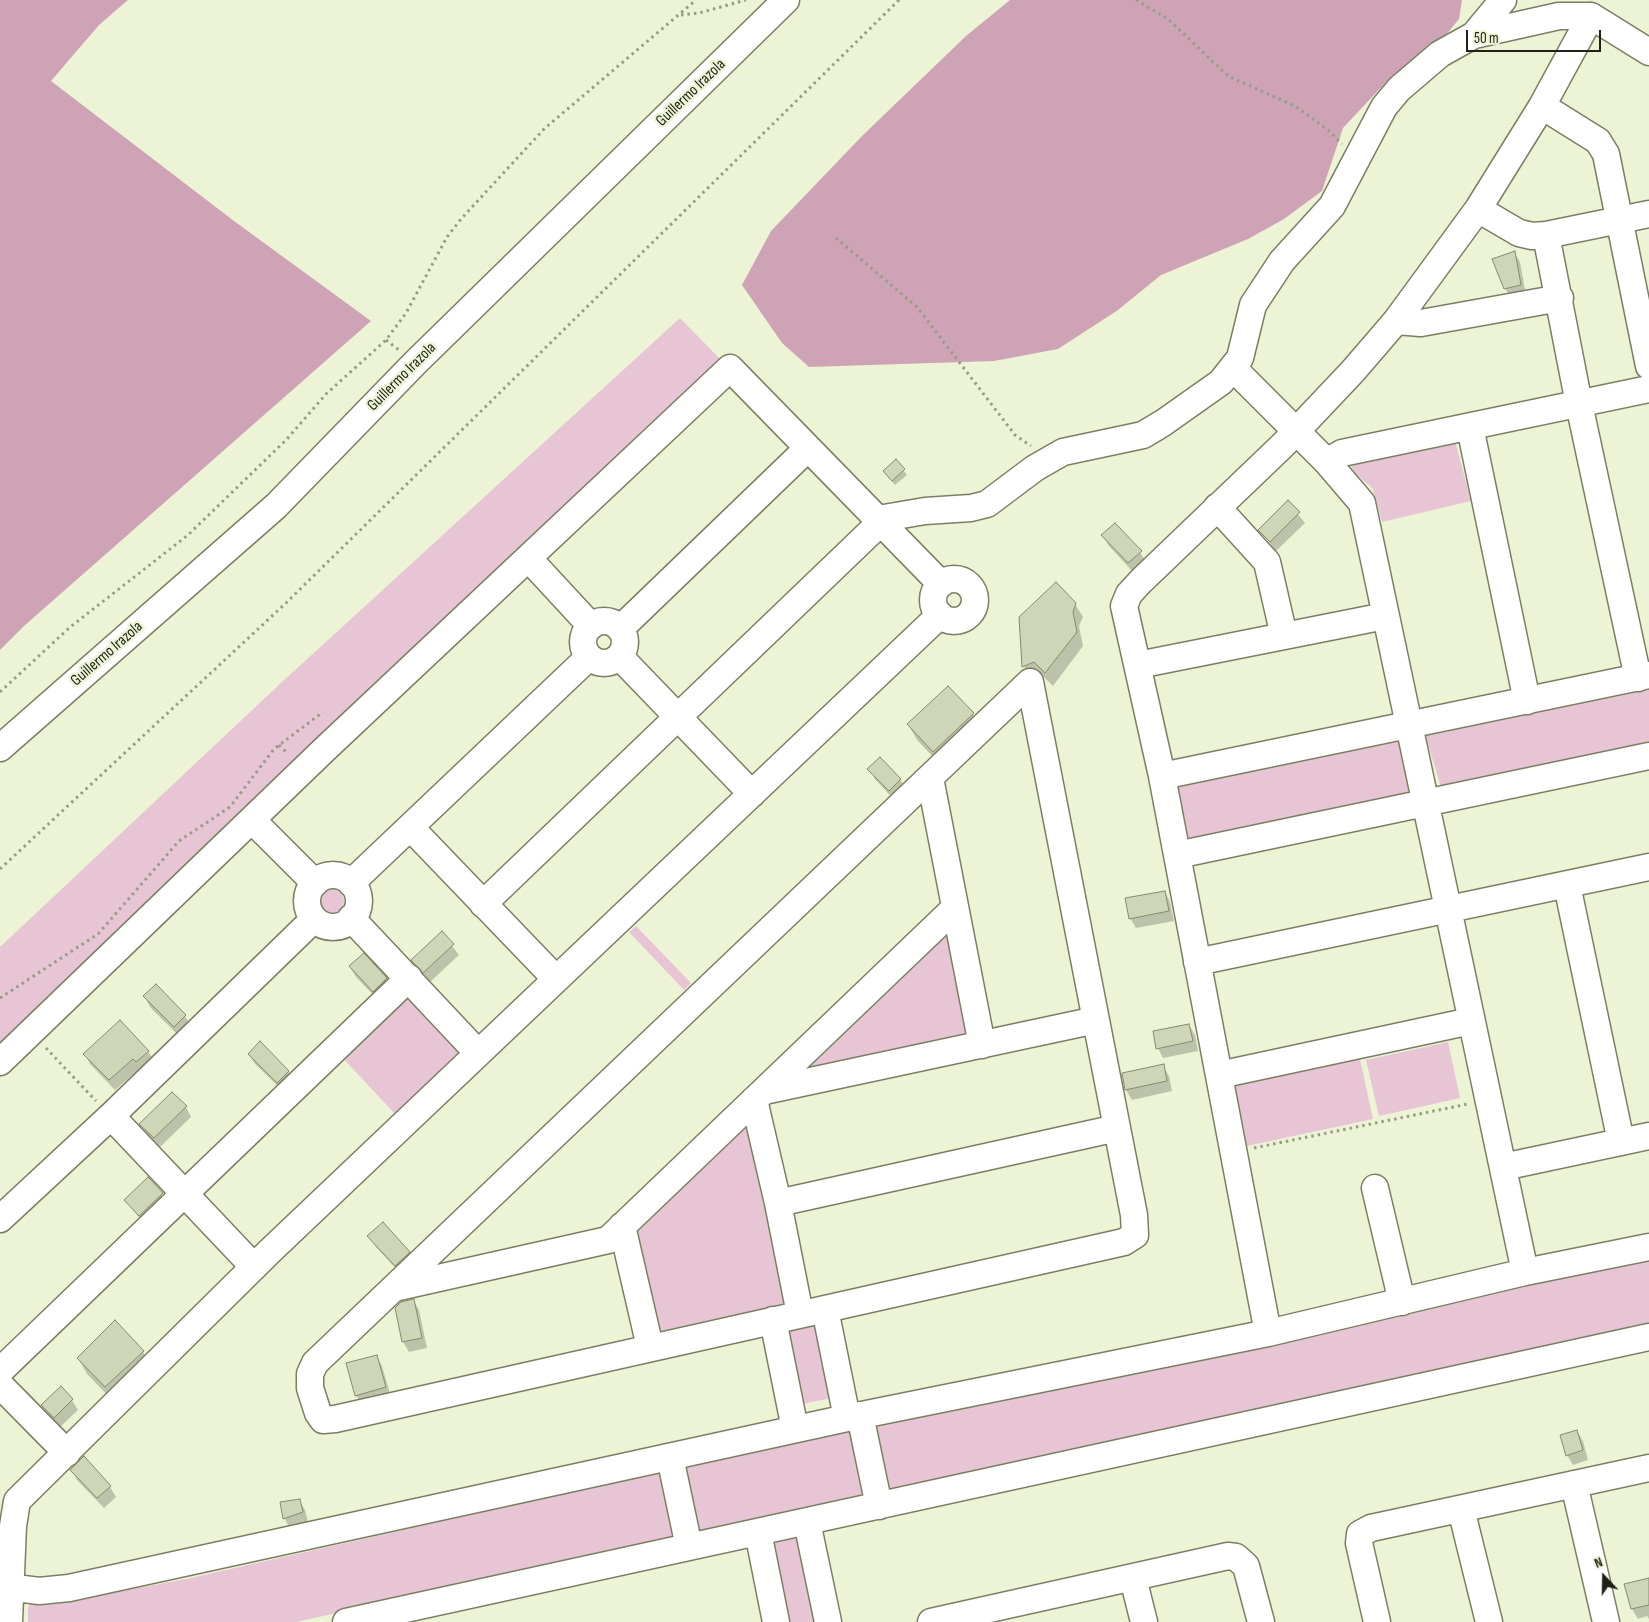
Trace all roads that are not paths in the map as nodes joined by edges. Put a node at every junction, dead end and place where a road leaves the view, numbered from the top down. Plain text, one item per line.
1 (786, 0) edge
2 (1503, 0) edge
3 (1563, 8) edge
4 (1591, 16) junction
5 (1474, 35) junction
6 (1649, 52) edge
7 (1542, 106) junction
8 (1478, 208) junction
9 (1649, 214) edge
10 (1620, 220) junction
11 (1546, 235) junction
12 (1560, 298) junction
13 (1396, 321) junction
14 (1649, 366) edge
15 (1233, 368) junction
16 (1649, 389) edge
17 (1579, 404) junction
18 (1470, 426) junction
19 (1296, 432) junction
20 (808, 448) junction
21 (1327, 462) junction
22 (1218, 507) junction
23 (880, 521) junction
24 (529, 559) junction
25 (941, 584) junction
26 (940, 616) junction
27 (1385, 616) junction
28 (591, 626) junction
29 (620, 629) junction
30 (1284, 636) junction
31 (589, 657) junction
32 (620, 657) junction
33 (1138, 665) junction
34 (1644, 676) edge
35 (1527, 701) junction
36 (678, 718) junction
37 (1408, 726) junction
38 (4, 744) edge
39 (1649, 756) edge
40 (1162, 776) junction
41 (930, 778) junction
42 (752, 794) junction
43 (1424, 803) junction
44 (252, 820) junction
45 (410, 828) junction
46 (1177, 856) junction
47 (1649, 868) edge
48 (315, 883) junction
49 (351, 883) junction
50 (1567, 885) junction
51 (483, 904) junction
52 (955, 908) junction
53 (1448, 910) junction
54 (351, 918) junction
55 (314, 919) junction
56 (1197, 962) junction
57 (409, 978) junction
58 (556, 979) junction
59 (1096, 1020) junction
60 (1472, 1021) junction
61 (982, 1045) junction
62 (478, 1053) junction
63 (0, 1062) edge
64 (1219, 1075) junction
65 (759, 1095) junction
66 (110, 1116) junction
67 (1117, 1128) junction
68 (1649, 1136) edge
69 (1621, 1142) junction
70 (1503, 1167) junction
71 (1375, 1188) dead end
72 (184, 1194) junction
73 (778, 1203) junction
74 (0, 1219) edge
75 (622, 1226) junction
76 (1649, 1247) edge
77 (254, 1267) junction
78 (1525, 1272) junction
79 (394, 1288) junction
80 (1402, 1302) junction
81 (825, 1309) junction
82 (800, 1314) junction
83 (772, 1320) junction
84 (1268, 1333) junction
85 (1649, 1337) edge
86 (650, 1347) junction
87 (0, 1372) edge
88 (0, 1385) edge
89 (854, 1417) junction
90 (795, 1429) junction
91 (67, 1453) junction
92 (670, 1457) junction
93 (1649, 1468) edge
94 (1574, 1484) junction
95 (879, 1506) junction
96 (1461, 1509) junction
97 (807, 1522) junction
98 (758, 1532) junction
99 (689, 1547) junction
100 (1133, 1578) junction
101 (5, 1586) edge
102 (1027, 1612) edge
103 (9, 1622) edge
104 (346, 1622) edge
105 (776, 1622) edge
106 (828, 1622) edge
107 (931, 1622) edge
108 (1144, 1622) edge
109 (1261, 1622) edge
110 (1378, 1622) edge
111 (1489, 1622) edge
112 (1606, 1622) edge

1 - 38 street, Guillermo Irazola
2 - 5 street
3 - 4 street
3 - 5 street
4 - 6 street
4 - 7 street
5 - 15 street
7 - 8 street
7 - 10 street
8 - 11 street
8 - 13 street
9 - 10 street
10 - 11 street
10 - 14 street
11 - 12 street
12 - 13 street
12 - 17 street
13 - 19 street
15 - 19 street
15 - 23 street
16 - 17 street
17 - 18 street
17 - 34 street
18 - 21 street
18 - 35 street
19 - 21 street
19 - 22 street
20 - 23 street
20 - 24 street
20 - 29 street
21 - 27 street
22 - 30 street
22 - 33 street
23 - 25 street
23 - 36 street
24 - 28 street
24 - 44 street
25 - 26 street
25 - 26 street
26 - 42 street
27 - 30 street
27 - 37 street
28 - 29 street
28 - 31 street
29 - 32 street
30 - 33 street
31 - 32 street
31 - 45 street
32 - 36 street
33 - 40 street
34 - 35 street
35 - 37 street
36 - 42 street
36 - 51 street
37 - 40 street
37 - 43 street
39 - 43 street
40 - 46 street
41 - 52 street
41 - 59 street
41 - 79 street
42 - 58 street
43 - 46 street
43 - 53 street
44 - 48 street
44 - 63 street
45 - 49 street
45 - 51 street
46 - 56 street
47 - 50 street
48 - 49 street
48 - 55 street
49 - 54 street
50 - 53 street
50 - 69 street
51 - 58 street
52 - 61 street
52 - 65 street
53 - 56 street
53 - 60 street
54 - 55 street
54 - 57 street
55 - 66 street
56 - 64 street
57 - 62 street
57 - 72 street
58 - 62 street
59 - 61 street
59 - 67 street
60 - 64 street
60 - 70 street
61 - 65 street
62 - 77 street
64 - 84 street
65 - 73 street
65 - 75 street
66 - 72 street
66 - 74 street
67 - 73 street
67 - 81 street
68 - 69 street
69 - 70 street
70 - 78 street
71 - 80 street
72 - 77 street
72 - 87 street
73 - 82 street
75 - 79 street
75 - 86 street
76 - 78 street
77 - 91 street
78 - 80 street
79 - 86 street
80 - 84 street
81 - 82 street
81 - 89 street
82 - 83 street
83 - 86 street
83 - 90 street
84 - 89 street
85 - 95 street
88 - 91 street
89 - 90 street
89 - 95 street
90 - 92 street
91 - 101 street
92 - 99 street
92 - 101 street
93 - 94 street
94 - 96 street
94 - 112 street
95 - 97 street
96 - 110 street
96 - 111 street
97 - 98 street
97 - 106 street
98 - 99 street
98 - 105 street
99 - 104 street
100 - 102 street
100 - 108 street
100 - 109 street
101 - 103 street
102 - 107 street

